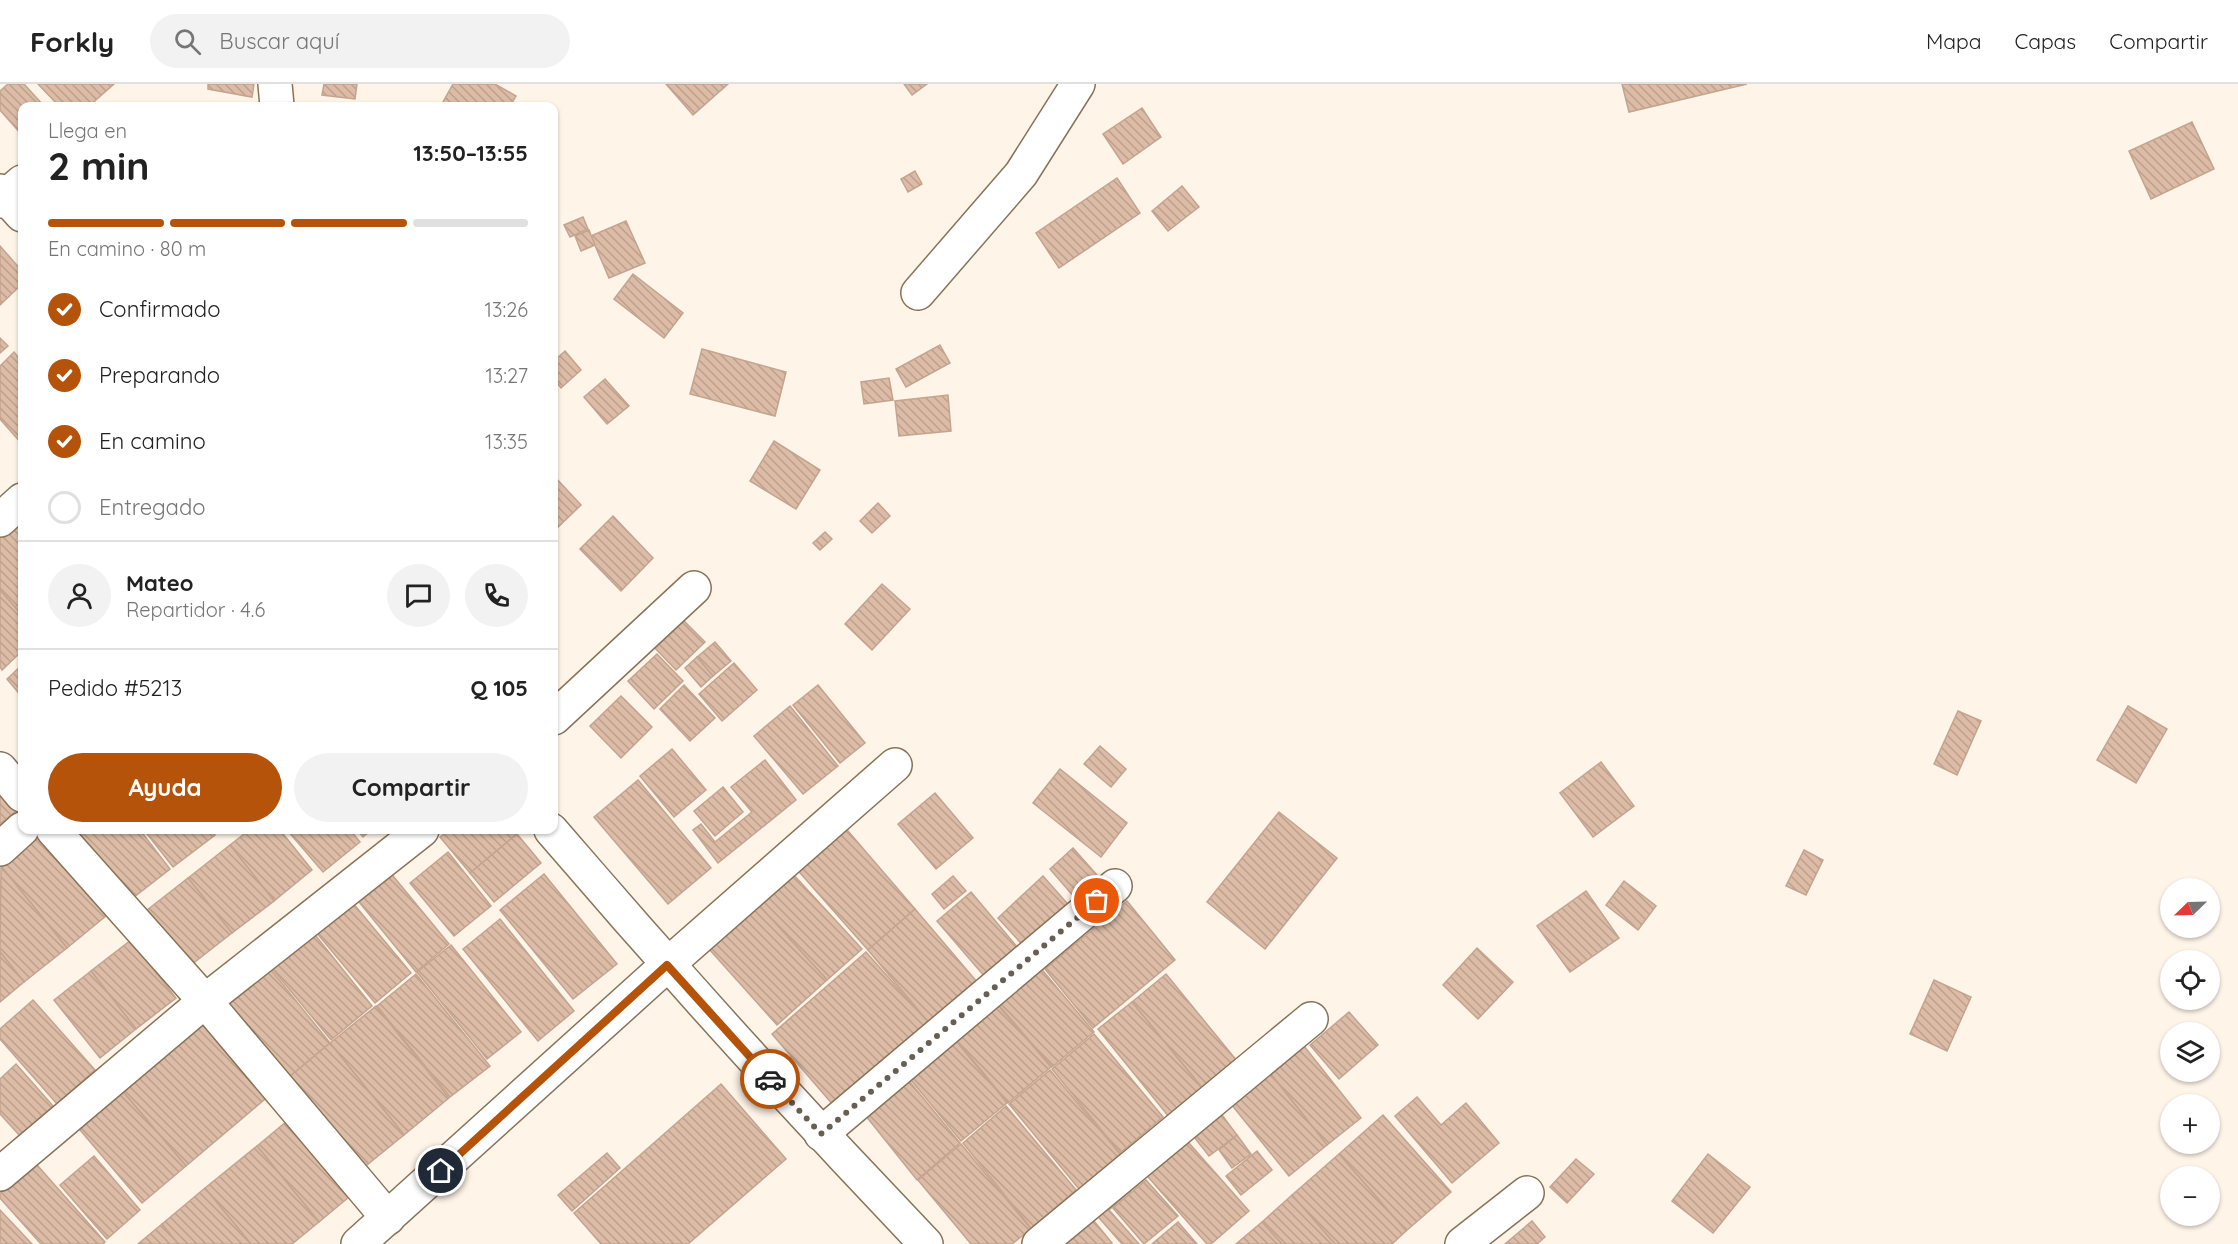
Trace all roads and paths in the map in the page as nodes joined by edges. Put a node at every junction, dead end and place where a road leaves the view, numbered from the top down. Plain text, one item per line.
1 (276, 84) edge
2 (1078, 84) edge
3 (277, 102) edge
4 (918, 293) dead end
5 (18, 504) edge
6 (0, 520) edge
7 (694, 588) dead end
8 (558, 714) edge
9 (895, 765) dead end
10 (0, 769) edge
11 (18, 790) edge
12 (18, 833) edge
13 (57, 834) edge
14 (417, 834) edge
15 (554, 834) edge
16 (0, 849) edge
17 (1115, 886) dead end
18 (667, 965) junction
19 (205, 1001) junction
20 (1311, 1019) dead end
21 (821, 1134) junction
22 (0, 1174) edge
23 (1527, 1193) dead end
24 (388, 1218) junction
25 (358, 1244) edge
26 (926, 1244) edge
27 (1039, 1244) edge
28 (1462, 1244) edge

1 - 3 street
2 - 4 street
5 - 6 street
7 - 8 street
9 - 18 street
10 - 11 street
12 - 16 street
13 - 19 street
14 - 19 street
15 - 18 street
17 - 21 street
18 - 21 street
18 - 24 street
19 - 22 street
19 - 24 street
20 - 27 street
21 - 26 street
23 - 28 street
24 - 25 street

